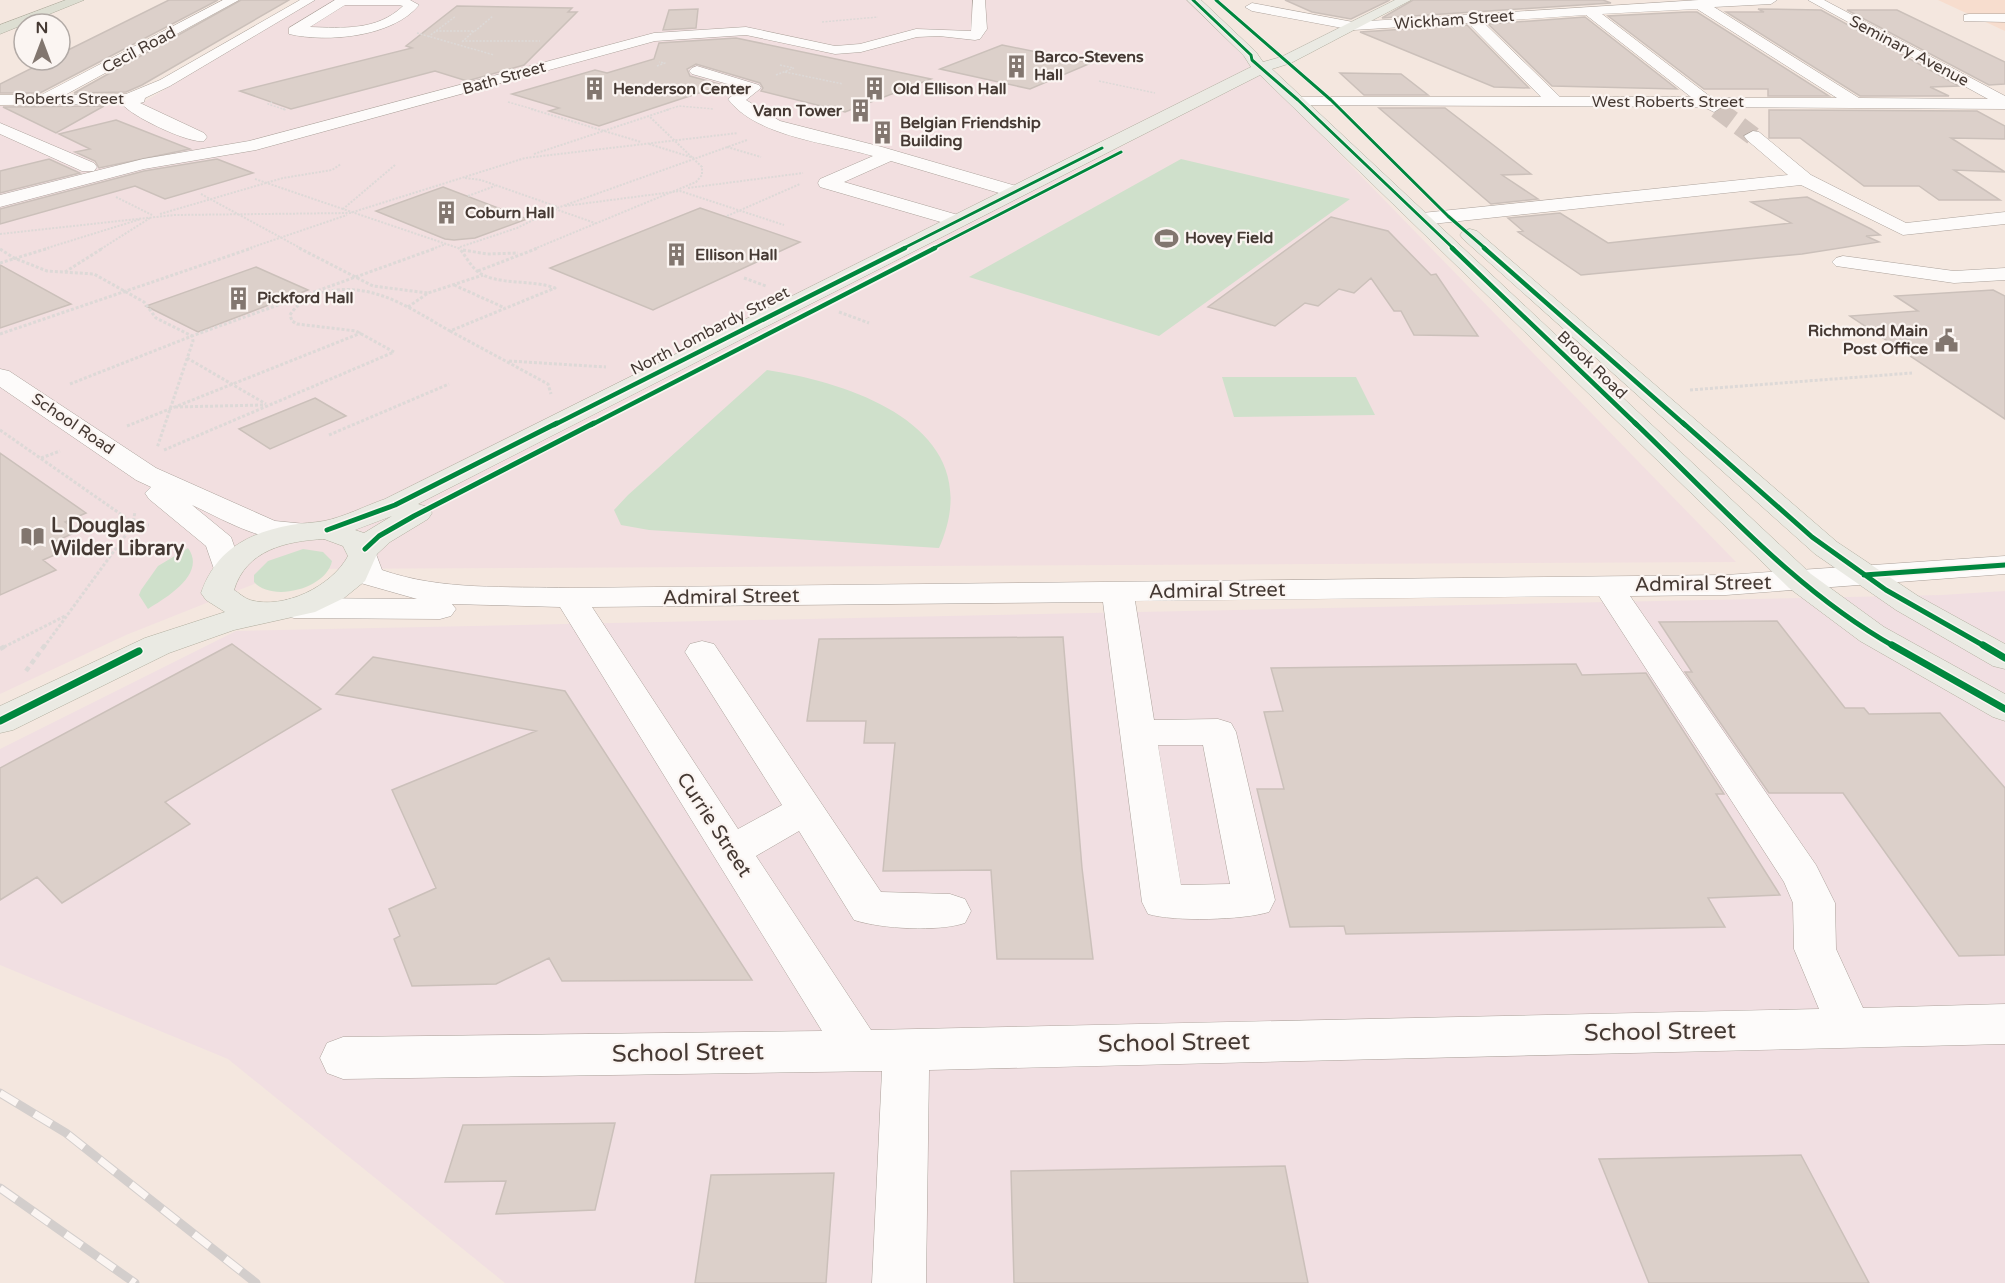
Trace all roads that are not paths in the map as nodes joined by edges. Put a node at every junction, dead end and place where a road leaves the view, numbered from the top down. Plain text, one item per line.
1 (44, 0) edge
2 (78, 0) edge
3 (233, 0) edge
4 (309, 0) edge
5 (344, 0) edge
6 (979, 0) edge
7 (1193, 0) edge
8 (1216, 0) edge
9 (1269, 0) edge
10 (1405, 0) edge
11 (1548, 0) edge
12 (1770, 0) edge
13 (1814, 0) edge
14 (1700, 4) junction
15 (1252, 7) junction
16 (1589, 11) junction
17 (1232, 14) junction
18 (1522, 15) junction
19 (0, 17) edge
20 (1471, 18) junction
21 (1969, 18) dead end
22 (2005, 18) edge
23 (1353, 26) junction
24 (0, 30) edge
25 (1272, 67) junction
26 (697, 71) dead end
27 (45, 99) junction
28 (133, 99) junction
29 (0, 100) edge
30 (1298, 100) junction
31 (1331, 100) junction
32 (1556, 102) junction
33 (2005, 103) edge
34 (1857, 104) junction
35 (1713, 106) junction
36 (0, 128) edge
37 (1753, 136) tunnel mouth
38 (198, 137) dead end
39 (888, 156) junction
40 (88, 167) dead end
41 (1804, 179) junction
42 (1016, 192) junction
43 (0, 201) edge
44 (1435, 217) junction
45 (2005, 218) edge
46 (958, 221) junction
47 (1844, 262) dead end
48 (2005, 274) edge
49 (0, 376) edge
50 (152, 465) junction
51 (317, 530) junction
52 (365, 555) junction
53 (2005, 565) edge
54 (222, 573) junction
55 (1864, 575) junction
56 (1800, 581) junction
57 (1608, 586) junction
58 (1118, 592) junction
59 (570, 598) junction
60 (280, 610) junction
61 (140, 651) junction
62 (702, 652) dead end
63 (2005, 658) edge
64 (2005, 709) edge
65 (0, 721) edge
66 (1139, 733) junction
67 (805, 810) junction
68 (731, 851) junction
69 (950, 911) dead end
70 (2005, 1024) edge
71 (1850, 1027) junction
72 (906, 1049) junction
73 (859, 1051) junction
74 (343, 1058) dead end
75 (899, 1283) edge

1 - 19 highway
2 - 24 highway
3 - 27 street, Cecil Road
4 - 28 street
5 - 5 street
6 - 43 street, Bath Street
7 - 25 main road, Brook Road
8 - 17 main road, Brook Road
9 - 15 street
10 - 23 main road, North Lombardy Street
11 - 18 street
12 - 14 street, Wickham Street
13 - 33 street, Seminary Avenue
14 - 16 street, Wickham Street
14 - 34 street
15 - 17 street
15 - 23 street, Wickham Street
16 - 18 street, Wickham Street
16 - 35 street
17 - 25 main road, Brook Road
18 - 20 street, Wickham Street
20 - 23 street, Wickham Street
20 - 32 street
21 - 22 street
23 - 25 main road, North Lombardy Street
25 - 30 main road, Brook Road
25 - 31 main road, Brook Road
25 - 42 main road, North Lombardy Street
25 - 52 main road, North Lombardy Street
26 - 39 street
27 - 28 street, Roberts Street
27 - 29 street, Roberts Street
28 - 38 street
30 - 31 street
30 - 44 main road, Brook Road
31 - 32 street, West Roberts Street
31 - 44 main road, Brook Road
32 - 35 street, West Roberts Street
33 - 34 street, West Roberts Street
34 - 35 street, West Roberts Street
36 - 40 street
37 - 41 street
39 - 42 street
39 - 46 street
41 - 44 street
41 - 45 street
42 - 46 main road, North Lombardy Street
44 - 55 main road, Brook Road
44 - 56 main road, Brook Road
46 - 51 main road, North Lombardy Street
47 - 48 street
49 - 50 street, School Road
50 - 51 street, School Road
50 - 54 street, School Road
51 - 52 main road
51 - 54 main road, North Lombardy Street
52 - 59 street, Admiral Street
52 - 60 main road, North Lombardy Street
53 - 55 street
54 - 60 main road
54 - 61 main road
55 - 56 street, Admiral Street
55 - 63 main road, Brook Road
56 - 57 street, Admiral Street
56 - 64 main road, Brook Road
57 - 58 street, Admiral Street
57 - 71 street
58 - 59 street, Admiral Street
58 - 66 street
59 - 60 street, Admiral Street
59 - 68 street, Currie Street
60 - 61 main road
61 - 65 main road
62 - 67 street
66 - 66 street
67 - 68 street
67 - 69 street
68 - 73 street, Currie Street
70 - 71 street, School Street
71 - 72 street, School Street
72 - 73 street, School Street
72 - 75 street
73 - 74 street, School Street

